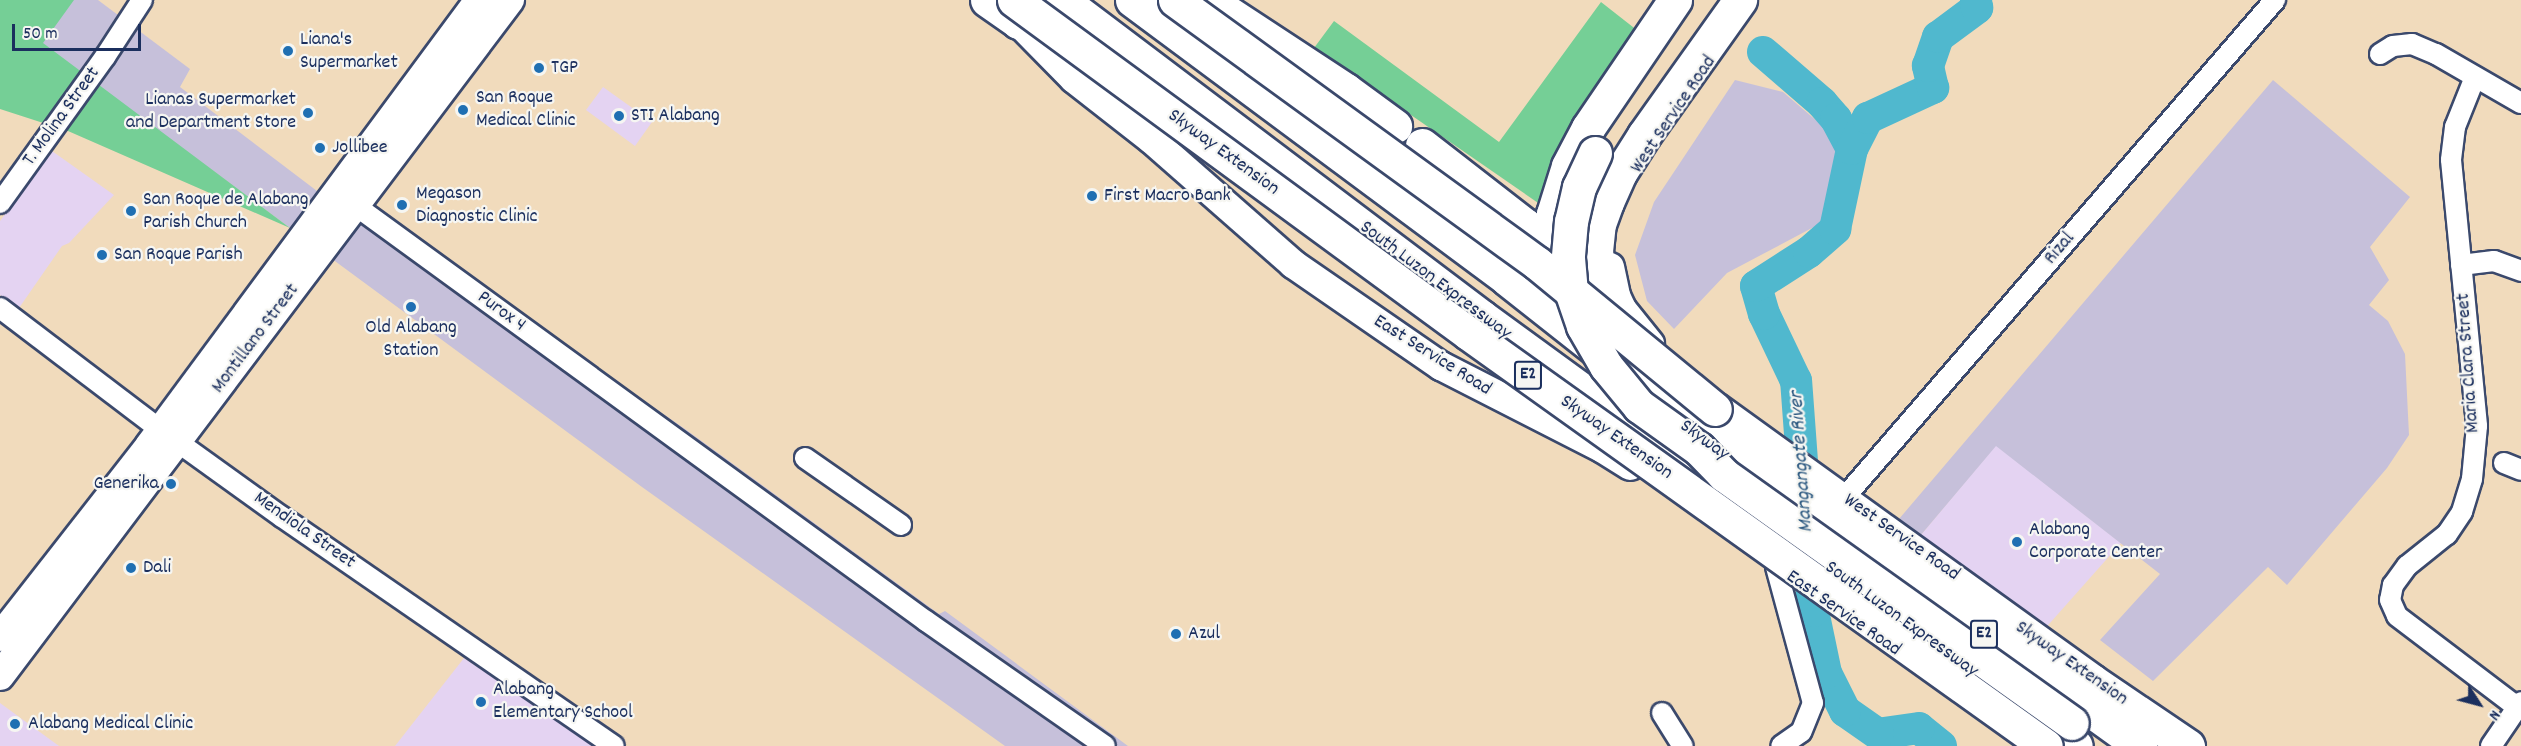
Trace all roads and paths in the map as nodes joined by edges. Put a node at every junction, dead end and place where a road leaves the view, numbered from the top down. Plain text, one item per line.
1 (142, 0) edge
2 (479, 0) edge
3 (510, 0) edge
4 (987, 0) edge
5 (1062, 0) edge
6 (1132, 0) edge
7 (1175, 0) edge
8 (1209, 0) edge
9 (1675, 0) edge
10 (1701, 0) edge
11 (1717, 0) edge
12 (1740, 0) edge
13 (1754, 0) edge
14 (2275, 0) edge
15 (1023, 7) edge
16 (2380, 54) dead end
17 (2475, 77) junction
18 (2521, 103) edge
19 (1395, 126) dead end
20 (1422, 145) dead end
21 (0, 203) edge
22 (334, 218) junction
23 (1550, 252) junction
24 (2461, 265) junction
25 (2521, 271) edge
26 (0, 308) edge
27 (1613, 338) junction
28 (1660, 400) junction
29 (1629, 426) junction
30 (169, 436) junction
31 (805, 458) dead end
32 (1836, 510) junction
33 (901, 525) dead end
34 (1781, 559) junction
35 (0, 636) edge
36 (0, 676) edge
37 (2519, 704) edge
38 (1662, 713) dead end
39 (614, 746) edge
40 (1105, 746) edge
41 (1683, 746) edge
42 (1781, 746) edge
43 (2027, 746) edge
44 (2046, 746) edge
45 (2076, 746) edge
46 (2104, 746) edge
47 (2127, 746) edge
48 (2140, 746) edge
49 (2189, 746) edge
50 (2491, 746) edge

1 - 21 street, T. Molina Street
2 - 22 main road, Montillano Street
3 - 22 main road, Montillano Street
4 - 15 highway
5 - 29 highway, South Luzon Expressway / E2
6 - 28 highway, South Luzon Expressway / E2
7 - 49 highway, Skyway Extension / E2, bridge
8 - 19 highway
9 - 23 highway
10 - 46 highway, Skyway / E2, bridge
11 - 47 highway, Skyway / E2, bridge
12 - 27 highway
13 - 32 main road, West Service Road
14 - 32 street, Rizal
15 - 29 highway
15 - 34 main road, East Service Road
15 - 44 highway, Skyway Extension / E2, bridge
16 - 17 street
17 - 18 street
17 - 24 street, Maria Clara Street
20 - 23 highway
22 - 30 main road, Montillano Street
22 - 40 street, Purox 4
23 - 27 highway
24 - 25 street
24 - 37 street, Maria Clara Street
26 - 30 street, Mendiola Street
27 - 28 highway
28 - 32 highway, South Luzon Expressway / E2
29 - 34 highway, South Luzon Expressway / E2
30 - 35 main road, Montillano Street
30 - 36 main road, Montillano Street
30 - 39 street, Mendiola Street
31 - 33 street
32 - 48 highway, South Luzon Expressway / E2
32 - 49 main road, West Service Road
34 - 42 street
34 - 43 main road, East Service Road
34 - 45 highway, South Luzon Expressway / E2
37 - 50 street
38 - 41 street

